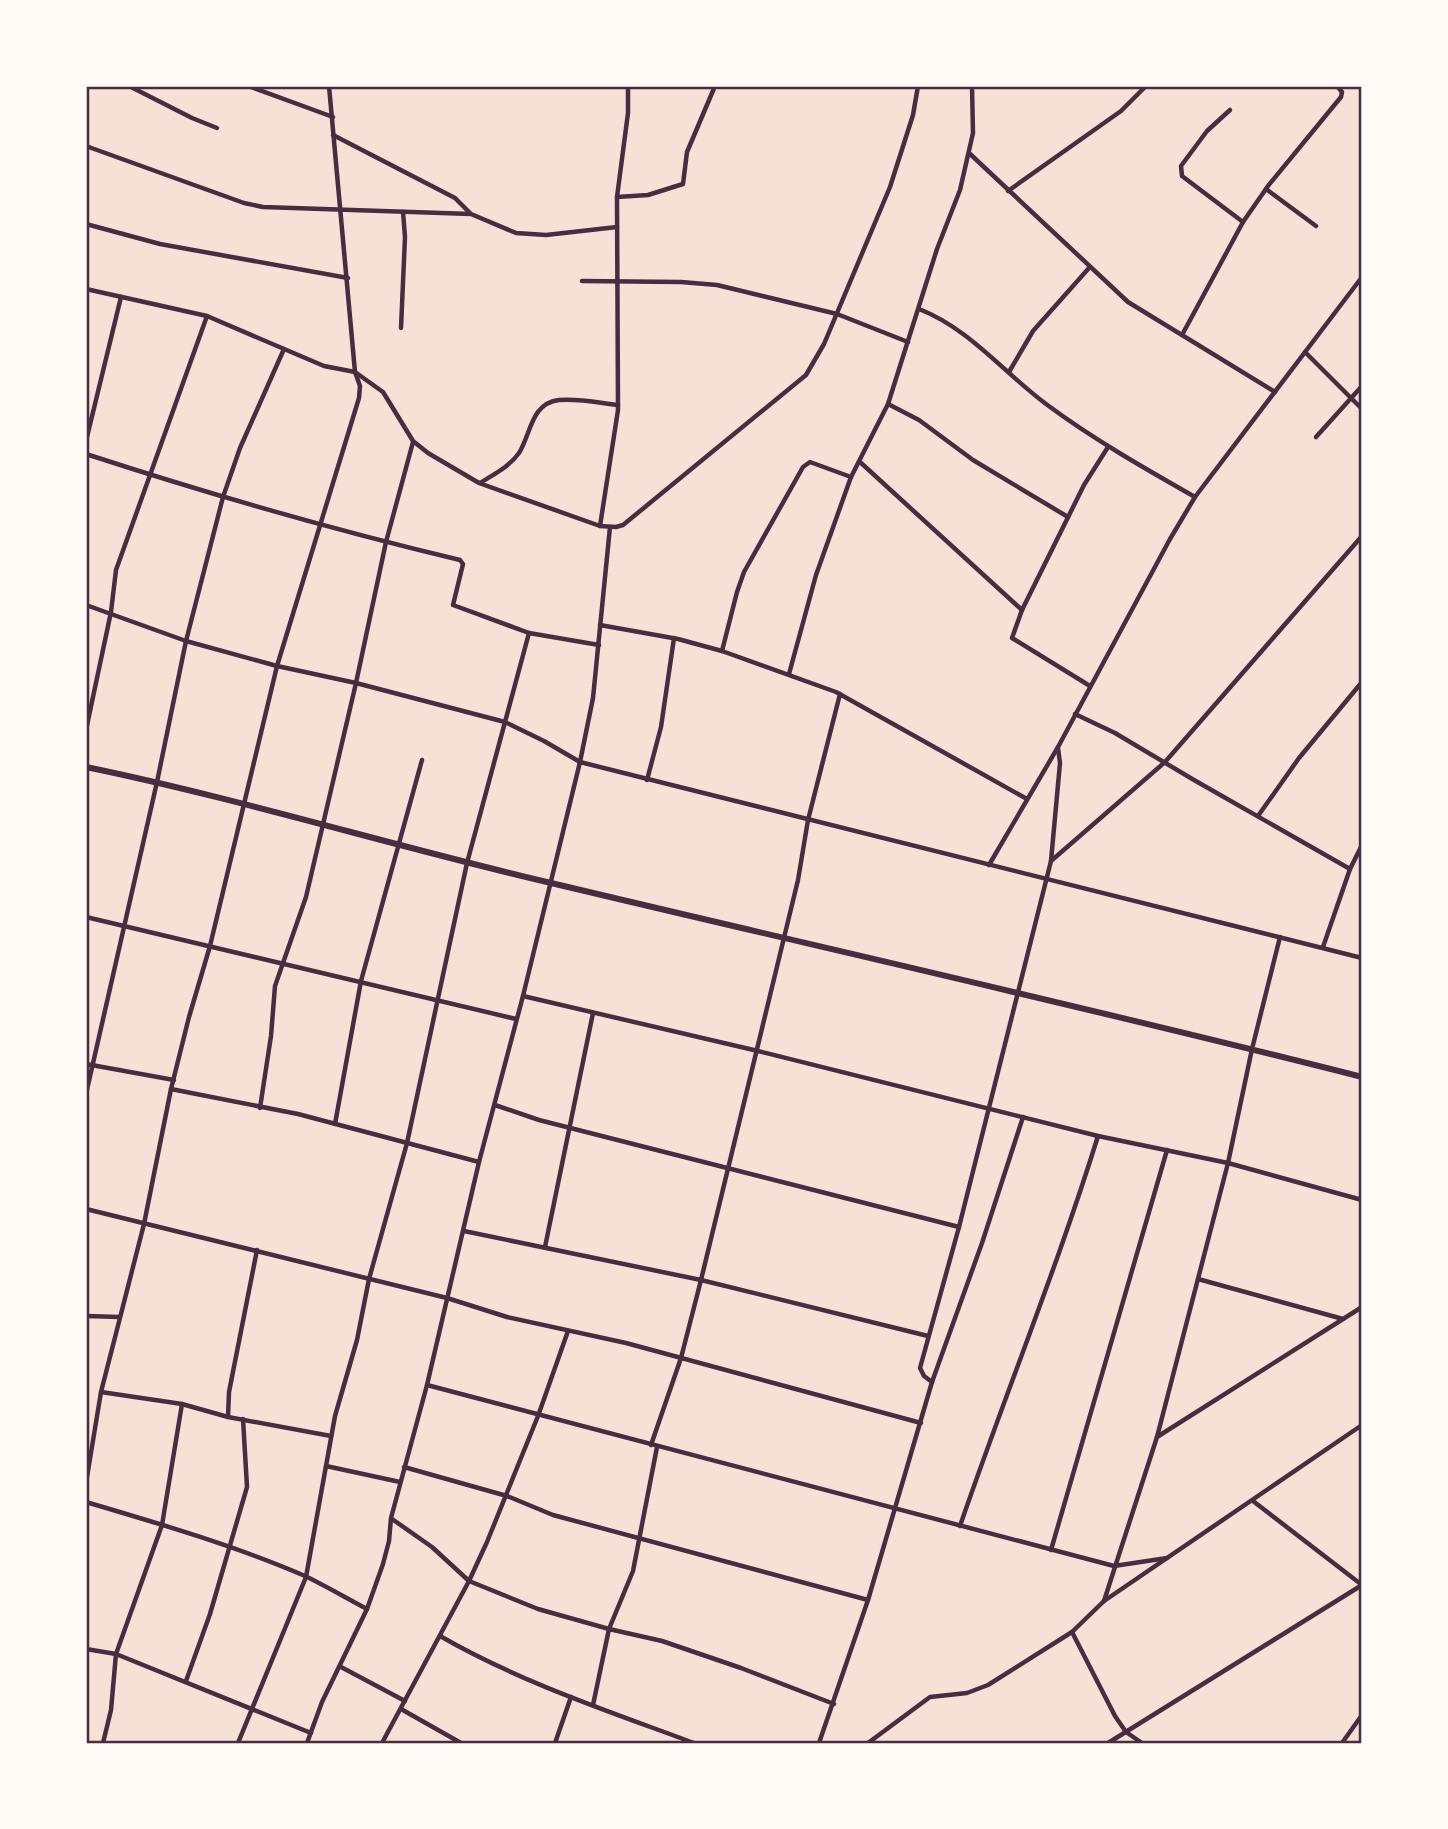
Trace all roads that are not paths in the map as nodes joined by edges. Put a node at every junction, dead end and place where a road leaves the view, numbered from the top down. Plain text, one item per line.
1 (128, 86) edge
2 (248, 86) edge
3 (329, 86) edge
4 (628, 86) edge
5 (715, 86) edge
6 (918, 86) edge
7 (972, 86) edge
8 (1146, 86) edge
9 (1337, 86) edge
10 (1230, 110) dead end
11 (333, 117) junction
12 (217, 128) dead end
13 (333, 135) junction
14 (86, 146) edge
15 (968, 153) junction
16 (1266, 189) junction
17 (1009, 191) junction
18 (617, 197) junction
19 (339, 209) junction
20 (403, 212) junction
21 (471, 214) junction
22 (1243, 222) junction
23 (86, 223) edge
24 (1316, 226) dead end
25 (617, 227) junction
26 (1089, 268) junction
27 (1362, 277) edge
28 (348, 278) junction
29 (582, 281) dead end
30 (619, 282) junction
31 (86, 289) edge
32 (121, 297) junction
33 (919, 309) junction
34 (837, 314) junction
35 (207, 316) junction
36 (401, 328) dead end
37 (1182, 335) junction
38 (908, 342) junction
39 (284, 349) junction
40 (1305, 352) junction
41 (355, 372) junction
42 (1009, 372) junction
43 (1362, 386) edge
44 (1275, 392) junction
45 (1352, 398) junction
46 (888, 404) junction
47 (618, 405) junction
48 (1362, 409) edge
49 (1316, 437) dead end
50 (86, 441) edge
51 (413, 441) junction
52 (1108, 447) junction
53 (86, 454) edge
54 (860, 462) junction
55 (150, 474) junction
56 (851, 477) junction
57 (480, 483) junction
58 (223, 497) junction
59 (1195, 497) junction
60 (1068, 517) junction
61 (320, 524) junction
62 (600, 526) junction
63 (610, 527) junction
64 (1362, 536) edge
65 (386, 542) junction
66 (86, 604) edge
67 (1022, 610) junction
68 (111, 612) junction
69 (600, 625) junction
70 (529, 633) junction
71 (674, 638) junction
72 (186, 641) junction
73 (598, 645) junction
74 (722, 652) junction
75 (277, 666) junction
76 (789, 674) junction
77 (1362, 682) edge
78 (356, 683) junction
79 (1090, 686) junction
80 (840, 694) junction
81 (1075, 714) junction
82 (505, 722) junction
83 (86, 730) edge
84 (1058, 747) junction
85 (422, 760) dead end
86 (580, 762) junction
87 (1165, 762) junction
88 (86, 767) edge
89 (647, 780) junction
90 (157, 782) junction
91 (1027, 799) junction
92 (244, 804) junction
93 (1258, 816) junction
94 (808, 820) junction
95 (322, 823) junction
96 (396, 845) junction
97 (1362, 845) edge
98 (1051, 861) junction
99 (467, 863) junction
100 (989, 865) junction
101 (1350, 869) junction
102 (1047, 878) junction
103 (549, 883) junction
104 (86, 917) edge
105 (125, 926) junction
106 (784, 936) junction
107 (1280, 937) junction
108 (210, 946) junction
109 (1323, 947) junction
110 (1362, 958) edge
111 (282, 962) junction
112 (361, 981) junction
113 (1019, 994) junction
114 (523, 996) junction
115 (439, 999) junction
116 (593, 1013) junction
117 (516, 1019) junction
118 (1252, 1049) junction
119 (758, 1051) junction
120 (86, 1064) edge
121 (92, 1066) junction
122 (1362, 1077) edge
123 (174, 1080) junction
124 (171, 1089) junction
125 (86, 1094) edge
126 (495, 1105) junction
127 (260, 1108) junction
128 (989, 1109) junction
129 (1023, 1117) junction
130 (335, 1124) junction
131 (570, 1128) junction
132 (1098, 1136) junction
133 (407, 1143) junction
134 (1167, 1150) junction
135 (479, 1162) junction
136 (1228, 1163) junction
137 (729, 1169) junction
138 (1362, 1200) edge
139 (86, 1209) edge
140 (144, 1224) junction
141 (959, 1227) junction
142 (464, 1231) junction
143 (545, 1247) junction
144 (257, 1250) junction
145 (369, 1279) junction
146 (1198, 1279) junction
147 (701, 1280) junction
148 (447, 1298) junction
149 (1362, 1307) edge
150 (86, 1317) edge
151 (119, 1317) junction
152 (1343, 1320) junction
153 (568, 1331) junction
154 (928, 1336) junction
155 (681, 1358) junction
156 (932, 1382) junction
157 (427, 1385) junction
158 (102, 1392) junction
159 (182, 1404) junction
160 (538, 1416) junction
161 (228, 1417) junction
162 (243, 1419) junction
163 (921, 1423) junction
164 (1362, 1425) edge
165 (331, 1436) junction
166 (1157, 1437) junction
167 (654, 1446) junction
168 (326, 1466) junction
169 (404, 1467) junction
170 (400, 1482) junction
171 (86, 1483) edge
172 (506, 1496) junction
173 (1253, 1501) junction
174 (86, 1502) edge
175 (896, 1507) junction
176 (391, 1518) junction
177 (162, 1525) junction
178 (960, 1525) junction
179 (639, 1539) junction
180 (230, 1549) junction
181 (1051, 1550) junction
182 (1167, 1558) junction
183 (1114, 1566) junction
184 (306, 1577) junction
185 (469, 1581) junction
186 (1362, 1586) edge
187 (868, 1600) junction
188 (1104, 1601) junction
189 (367, 1609) junction
190 (609, 1629) junction
191 (1072, 1632) junction
192 (440, 1636) junction
193 (86, 1649) edge
194 (116, 1654) junction
195 (341, 1667) junction
196 (186, 1681) junction
197 (571, 1697) junction
198 (405, 1701) junction
199 (834, 1704) junction
200 (593, 1705) junction
201 (401, 1709) junction
202 (253, 1710) junction
203 (1362, 1715) edge
204 (1126, 1732) junction
205 (311, 1733) junction
206 (103, 1743) edge
207 (238, 1743) edge
208 (307, 1743) edge
209 (382, 1743) edge
210 (461, 1743) edge
211 (555, 1743) edge
212 (694, 1743) edge
213 (819, 1743) edge
214 (869, 1743) edge
215 (1108, 1743) edge
216 (1142, 1743) edge
217 (1342, 1743) edge

1 - 12 street
2 - 11 street
3 - 11 street
4 - 18 street
5 - 18 street
6 - 34 street
7 - 15 street
8 - 17 street
9 - 16 street
10 - 22 street
11 - 13 street
13 - 19 street
13 - 21 street
14 - 19 street
15 - 17 street
15 - 33 street
16 - 22 street
16 - 24 street
17 - 26 street
18 - 25 street
19 - 20 street
19 - 28 street
20 - 21 street
20 - 36 street
21 - 25 street
22 - 37 street
23 - 28 street
25 - 30 street
26 - 37 street
26 - 42 street
27 - 40 street
28 - 41 street
29 - 30 street
30 - 34 street
30 - 47 street
31 - 32 street
32 - 35 street
32 - 50 street
33 - 38 street
33 - 42 street
34 - 38 street
34 - 63 street
35 - 39 street
35 - 55 street
37 - 44 street
38 - 46 street
39 - 41 street
39 - 58 street
40 - 44 street
40 - 45 street
41 - 51 street
41 - 61 street
42 - 52 street
43 - 45 street
44 - 59 street
45 - 48 street
45 - 49 street
46 - 54 street
46 - 60 street
47 - 57 street
47 - 62 street
51 - 57 street
51 - 65 street
52 - 59 street
52 - 60 street
53 - 55 street
54 - 56 street
54 - 67 street
55 - 58 street
55 - 68 street
56 - 74 street
56 - 76 street
57 - 62 street
58 - 61 street
58 - 72 street
59 - 79 street
60 - 67 street
61 - 65 street
61 - 75 street
62 - 63 street
63 - 69 street
64 - 87 street
65 - 70 street
65 - 78 street
66 - 68 street
67 - 79 street
68 - 72 street
68 - 83 street
69 - 71 street
69 - 73 street
70 - 73 street
70 - 82 street
71 - 74 street
71 - 89 street
72 - 75 street
72 - 90 street
73 - 86 street
74 - 76 street
75 - 78 street
75 - 92 street
76 - 80 street
77 - 93 street
78 - 82 street
78 - 95 street
79 - 81 street
80 - 91 street
80 - 94 street
81 - 84 street
81 - 87 street
82 - 86 street
82 - 99 street
84 - 91 street
84 - 98 street
85 - 96 street
86 - 89 street
86 - 103 street
87 - 93 street
87 - 98 street
88 - 90 street
89 - 94 street
90 - 92 street
90 - 105 street
91 - 100 street
92 - 95 street
92 - 108 street
93 - 101 street
94 - 100 street
94 - 106 street
95 - 96 street
95 - 111 street
96 - 99 street
96 - 112 street
97 - 101 street
98 - 102 street
99 - 103 street
99 - 115 street
100 - 102 street
101 - 109 street
102 - 107 street
102 - 113 street
103 - 106 street
103 - 114 street
104 - 105 street
105 - 108 street
105 - 121 street
106 - 113 street
106 - 119 street
107 - 109 street
107 - 118 street
108 - 111 street
108 - 123 street
109 - 110 street
111 - 112 street
111 - 127 street
112 - 115 street
112 - 130 street
113 - 118 street
113 - 128 street
114 - 116 street
114 - 117 street
115 - 117 street
115 - 133 street
116 - 119 street
116 - 131 street
117 - 126 street
118 - 122 street
118 - 136 street
119 - 128 street
119 - 137 street
120 - 121 street
121 - 123 street
121 - 125 street
123 - 124 street
124 - 127 street
124 - 140 street
126 - 131 street
126 - 135 street
127 - 130 street
128 - 129 street
128 - 141 street
129 - 132 street
129 - 156 street
130 - 133 street
131 - 137 street
131 - 143 street
132 - 134 street
132 - 178 street
133 - 135 street
133 - 145 street
134 - 136 street
134 - 181 street
135 - 142 street
136 - 138 street
136 - 146 street
137 - 141 street
137 - 147 street
139 - 140 street
140 - 144 street
140 - 151 street
141 - 154 street
142 - 143 street
142 - 148 street
143 - 147 street
144 - 145 street
144 - 161 street
145 - 148 street
145 - 165 street
146 - 152 street
146 - 166 street
147 - 154 street
147 - 155 street
148 - 153 street
148 - 157 street
149 - 152 street
150 - 151 street
151 - 158 street
152 - 166 street
153 - 155 street
153 - 160 street
154 - 156 street
155 - 163 street
155 - 167 street
156 - 163 street
157 - 160 street
157 - 169 street
158 - 159 street
158 - 171 street
159 - 161 street
159 - 177 street
160 - 167 street
160 - 172 street
161 - 162 street
162 - 165 street
162 - 180 street
163 - 175 street
164 - 173 street
165 - 168 street
166 - 183 street
167 - 175 street
167 - 179 street
168 - 170 street
168 - 184 street
169 - 170 street
169 - 172 street
170 - 176 street
172 - 179 street
172 - 185 street
173 - 182 street
173 - 186 street
174 - 177 street
175 - 178 street
175 - 187 street
176 - 185 street
176 - 189 street
177 - 180 street
177 - 194 street
178 - 181 street
179 - 187 street
179 - 190 street
180 - 184 street
180 - 196 street
181 - 183 street
182 - 183 street
182 - 188 street
183 - 188 street
184 - 189 street
184 - 202 street
185 - 190 street
185 - 192 street
186 - 204 street
187 - 199 street
188 - 191 street
189 - 195 street
190 - 199 street
190 - 200 street
191 - 204 street
191 - 214 street
192 - 197 street
192 - 198 street
193 - 194 street
194 - 196 street
194 - 206 street
195 - 198 street
195 - 205 street
196 - 202 street
197 - 200 street
197 - 211 street
198 - 201 street
199 - 213 street
200 - 212 street
201 - 209 street
201 - 210 street
202 - 205 street
202 - 207 street
203 - 217 street
204 - 215 street
204 - 216 street
205 - 208 street

